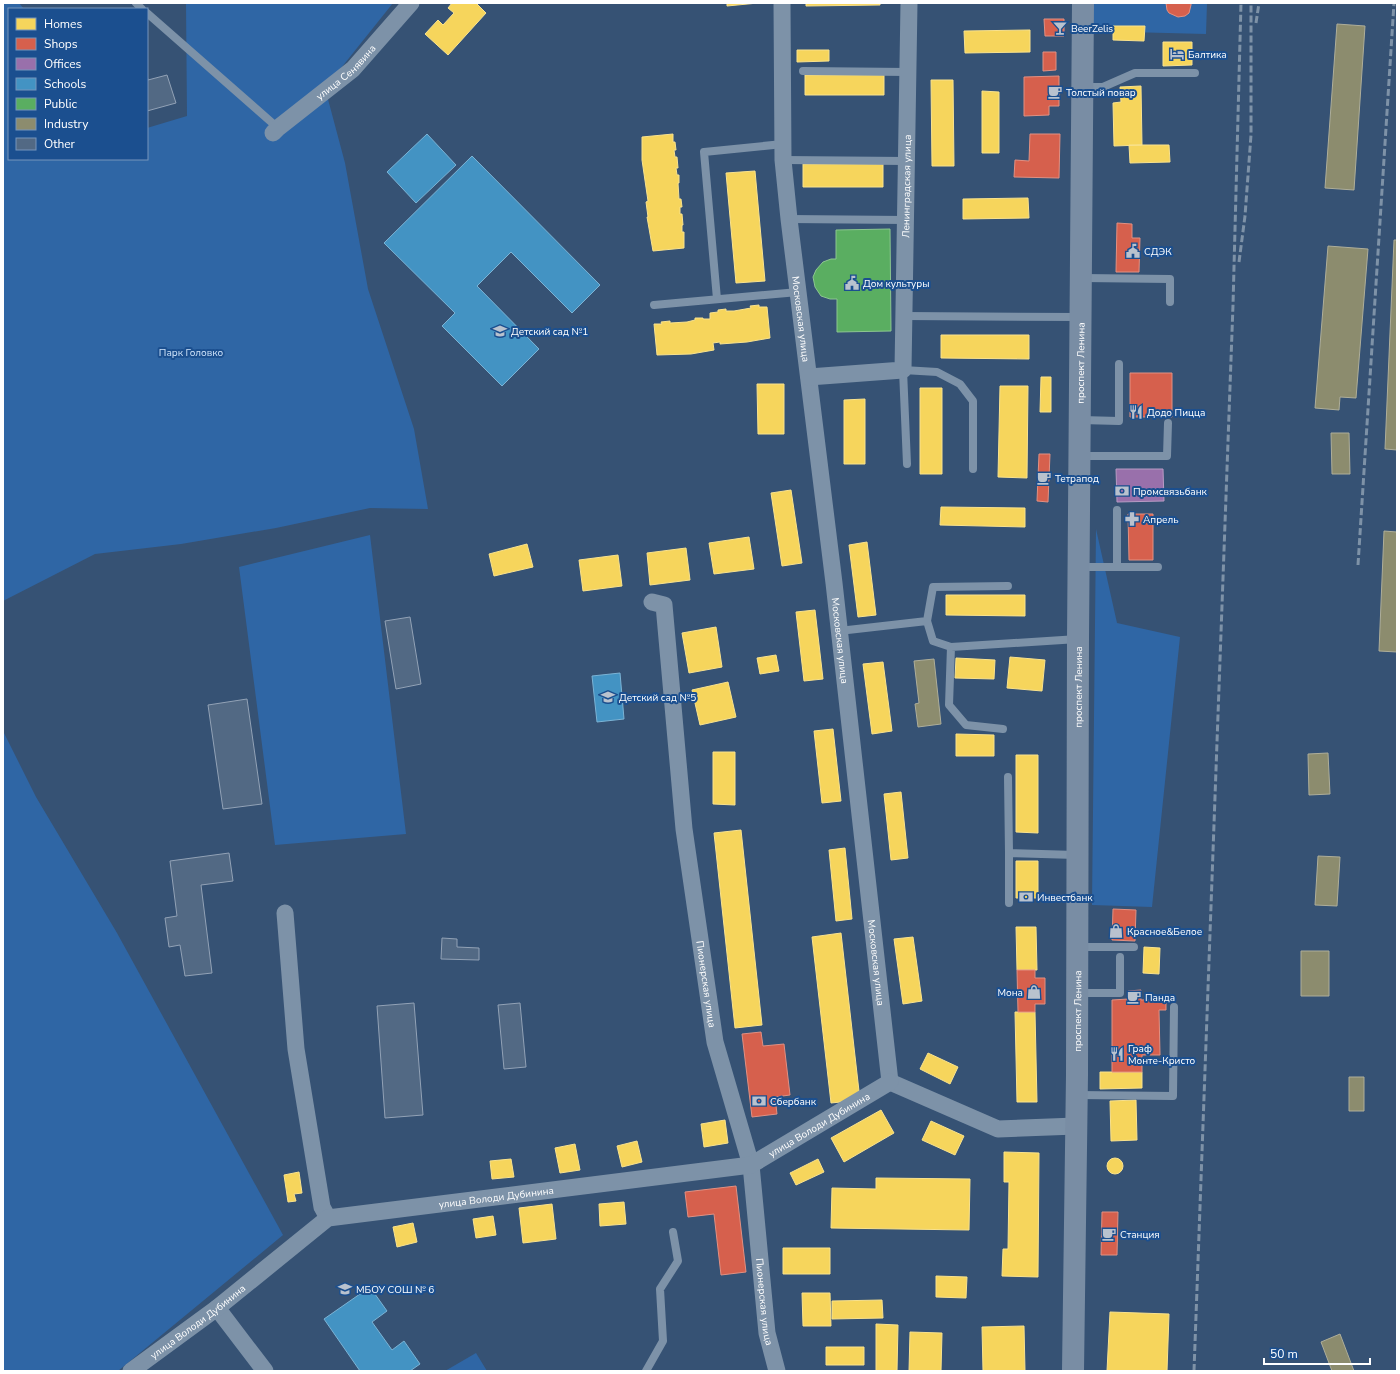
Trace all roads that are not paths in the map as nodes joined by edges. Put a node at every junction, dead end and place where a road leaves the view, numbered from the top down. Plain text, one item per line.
1 (411, 3) edge
2 (782, 3) edge
3 (909, 3) edge
4 (1082, 3) edge
5 (148, 14) edge
6 (803, 71) dead end
7 (908, 72) junction
8 (1195, 73) dead end
9 (1083, 87) junction
10 (275, 131) joint
11 (783, 152) junction
12 (906, 162) junction
13 (789, 219) junction
14 (906, 220) junction
15 (1081, 278) junction
16 (798, 292) junction
17 (717, 299) junction
18 (1170, 302) dead end
19 (654, 305) dead end
20 (904, 316) junction
21 (1081, 317) junction
22 (1119, 364) dead end
23 (903, 370) junction
24 (809, 377) junction
25 (1080, 420) junction
26 (1168, 423) dead end
27 (1080, 456) junction
28 (907, 464) dead end
29 (973, 469) dead end
30 (1117, 510) dead end
31 (1079, 566) junction
32 (1117, 567) junction
33 (1158, 567) dead end
34 (1008, 586) dead end
35 (652, 602) dead end
36 (927, 621) junction
37 (839, 631) junction
38 (1078, 639) junction
39 (951, 647) junction
40 (1003, 729) dead end
41 (1008, 777) dead end
42 (1009, 853) junction
43 (1077, 855) junction
44 (1009, 903) dead end
45 (285, 913) dead end
46 (1077, 947) junction
47 (1134, 947) dead end
48 (1120, 957) dead end
49 (1077, 993) junction
50 (1174, 1007) dead end
51 (890, 1082) junction
52 (1076, 1095) junction
53 (1076, 1126) junction
54 (751, 1165) junction
55 (328, 1218) junction
56 (673, 1232) dead end
57 (217, 1308) junction
58 (131, 1371) edge
59 (265, 1371) edge
60 (646, 1371) edge
61 (777, 1371) edge
62 (1073, 1371) edge

1 - 10 street, улица Сенявина
2 - 11 street, Московская улица
3 - 7 street, Ленинградская улица
4 - 9 main road, проспект Ленина
5 - 10 lane
6 - 7 lane
7 - 12 street, Ленинградская улица
8 - 9 lane
9 - 15 main road, проспект Ленина
11 - 12 lane
11 - 13 street, Московская улица
11 - 17 lane
12 - 14 street, Ленинградская улица
13 - 14 lane
13 - 16 street, Московская улица
14 - 20 street, Ленинградская улица
15 - 18 lane
15 - 21 main road, проспект Ленина
16 - 17 lane
16 - 24 street, Московская улица
17 - 19 lane
20 - 21 lane
20 - 23 street, Ленинградская улица
21 - 25 main road, проспект Ленина
22 - 25 lane
23 - 24 street
23 - 28 lane
23 - 29 lane
24 - 37 street, Московская улица
25 - 27 main road, проспект Ленина
26 - 27 lane
27 - 31 main road, проспект Ленина
30 - 32 lane
31 - 32 lane
31 - 38 main road, проспект Ленина
32 - 33 lane
34 - 36 lane
35 - 54 street, Пионерская улица
36 - 37 lane
36 - 39 lane
37 - 51 street, Московская улица
38 - 39 lane
38 - 43 main road, проспект Ленина
39 - 40 lane
41 - 42 lane
42 - 43 lane
42 - 44 lane
43 - 46 main road, проспект Ленина
45 - 55 street
46 - 47 lane
46 - 49 main road, проспект Ленина
48 - 49 lane
49 - 52 main road, проспект Ленина
50 - 52 lane
51 - 53 street
51 - 54 street, улица Володи Дубинина
52 - 53 main road, проспект Ленина
53 - 62 main road, проспект Ленина
54 - 55 street, улица Володи Дубинина
54 - 61 street, Пионерская улица
55 - 57 street, улица Володи Дубинина
56 - 60 lane
57 - 58 street, улица Володи Дубинина
57 - 59 street

